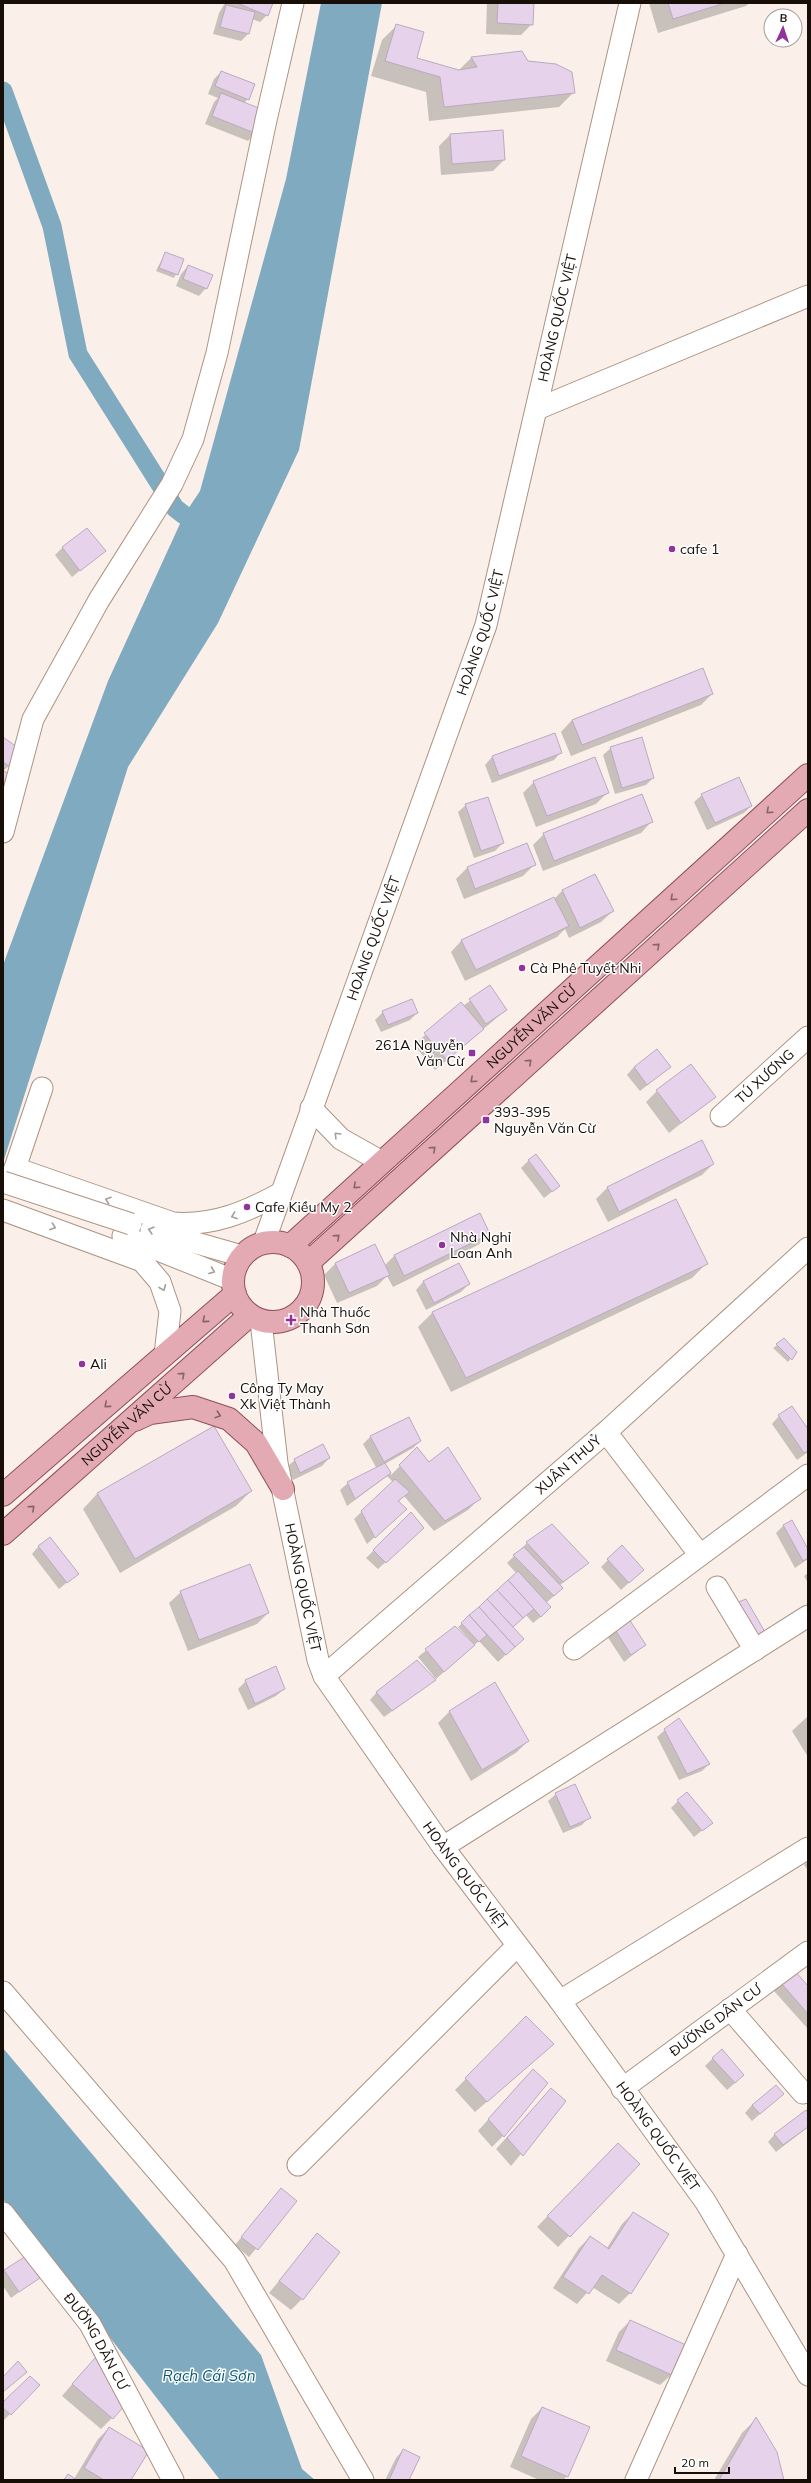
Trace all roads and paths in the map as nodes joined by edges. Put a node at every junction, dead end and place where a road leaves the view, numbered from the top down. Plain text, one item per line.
1 (293, 3) edge
2 (630, 3) edge
3 (808, 296) edge
4 (537, 409) junction
5 (808, 775) edge
6 (785, 796) junction
7 (806, 816) edge
8 (3, 832) edge
9 (808, 1037) edge
10 (42, 1088) dead end
11 (311, 1108) junction
12 (721, 1116) dead end
13 (382, 1162) junction
14 (9, 1175) edge
15 (281, 1193) junction
16 (3, 1196) edge
17 (3, 1201) edge
18 (3, 1210) edge
19 (127, 1230) junction
20 (264, 1242) junction
21 (290, 1246) junction
22 (808, 1248) edge
23 (242, 1256) junction
24 (308, 1263) junction
25 (234, 1287) junction
26 (255, 1318) junction
27 (165, 1355) junction
28 (127, 1424) junction
29 (606, 1432) junction
30 (808, 1475) edge
31 (283, 1489) junction
32 (3, 1495) edge
33 (3, 1534) edge
34 (700, 1555) junction
35 (717, 1587) dead end
36 (808, 1616) edge
37 (574, 1649) dead end
38 (755, 1650) junction
39 (324, 1676) junction
40 (443, 1847) junction
41 (808, 1848) edge
42 (517, 1946) junction
43 (808, 1952) edge
44 (3, 1992) edge
45 (560, 2001) junction
46 (730, 2009) junction
47 (622, 2089) junction
48 (803, 2093) dead end
49 (298, 2165) dead end
50 (3, 2213) edge
51 (737, 2254) junction
52 (808, 2375) edge
53 (173, 2480) edge
54 (363, 2480) edge
55 (636, 2480) edge

1 - 8 street
2 - 4 street, HOÀNG QUỐC VIỆT
3 - 4 street
4 - 11 street, HOÀNG QUỐC VIỆT
5 - 6 main road, NGUYỄN VĂN CỪ
6 - 7 street
6 -> 13 main road, NGUYỄN VĂN CỪ
24 -> 7 main road, NGUYỄN VĂN CỪ
9 - 12 street, TÚ XƯƠNG
10 - 14 street
13 -> 11 street
11 - 15 street, HOÀNG QUỐC VIỆT
13 -> 21 main road, NGUYỄN VĂN CỪ
15 -> 14 street
14 - 17 street
14 - 19 street, bridge
15 - 20 street, HOÀNG QUỐC VIỆT
16 - 19 street
18 -> 27 street
23 -> 19 street
19 -> 25 street
20 - 21 main road
20 - 23 main road
21 - 24 main road
22 - 29 street, XUÂN THUỶ
23 - 25 main road
24 - 26 main road
25 - 26 main road
25 -> 27 main road, NGUYỄN VĂN CỪ
28 -> 26 main road, NGUYỄN VĂN CỪ
26 - 31 street, HOÀNG QUỐC VIỆT
27 -> 32 main road, NGUYỄN VĂN CỪ
28 -> 31 main road
33 -> 28 main road, NGUYỄN VĂN CỪ
29 - 34 street
29 - 39 street, XUÂN THUỶ
30 - 34 street
31 - 39 street, HOÀNG QUỐC VIỆT
34 - 37 street
35 - 38 street
36 - 38 street
38 - 40 street
39 - 40 street, HOÀNG QUỐC VIỆT
40 - 42 street, HOÀNG QUỐC VIỆT
41 - 45 street
42 - 45 street, HOÀNG QUỐC VIỆT
42 - 49 street
43 - 46 street, ĐƯỜNG DÂN CƯ
44 - 54 street
45 - 47 street, HOÀNG QUỐC VIỆT
46 - 47 street, ĐƯỜNG DÂN CƯ
46 - 48 street
47 - 51 street, HOÀNG QUỐC VIỆT
50 - 53 street, ĐƯỜNG DÂN CƯ
51 - 52 street, HOÀNG QUỐC VIỆT
51 - 55 street

